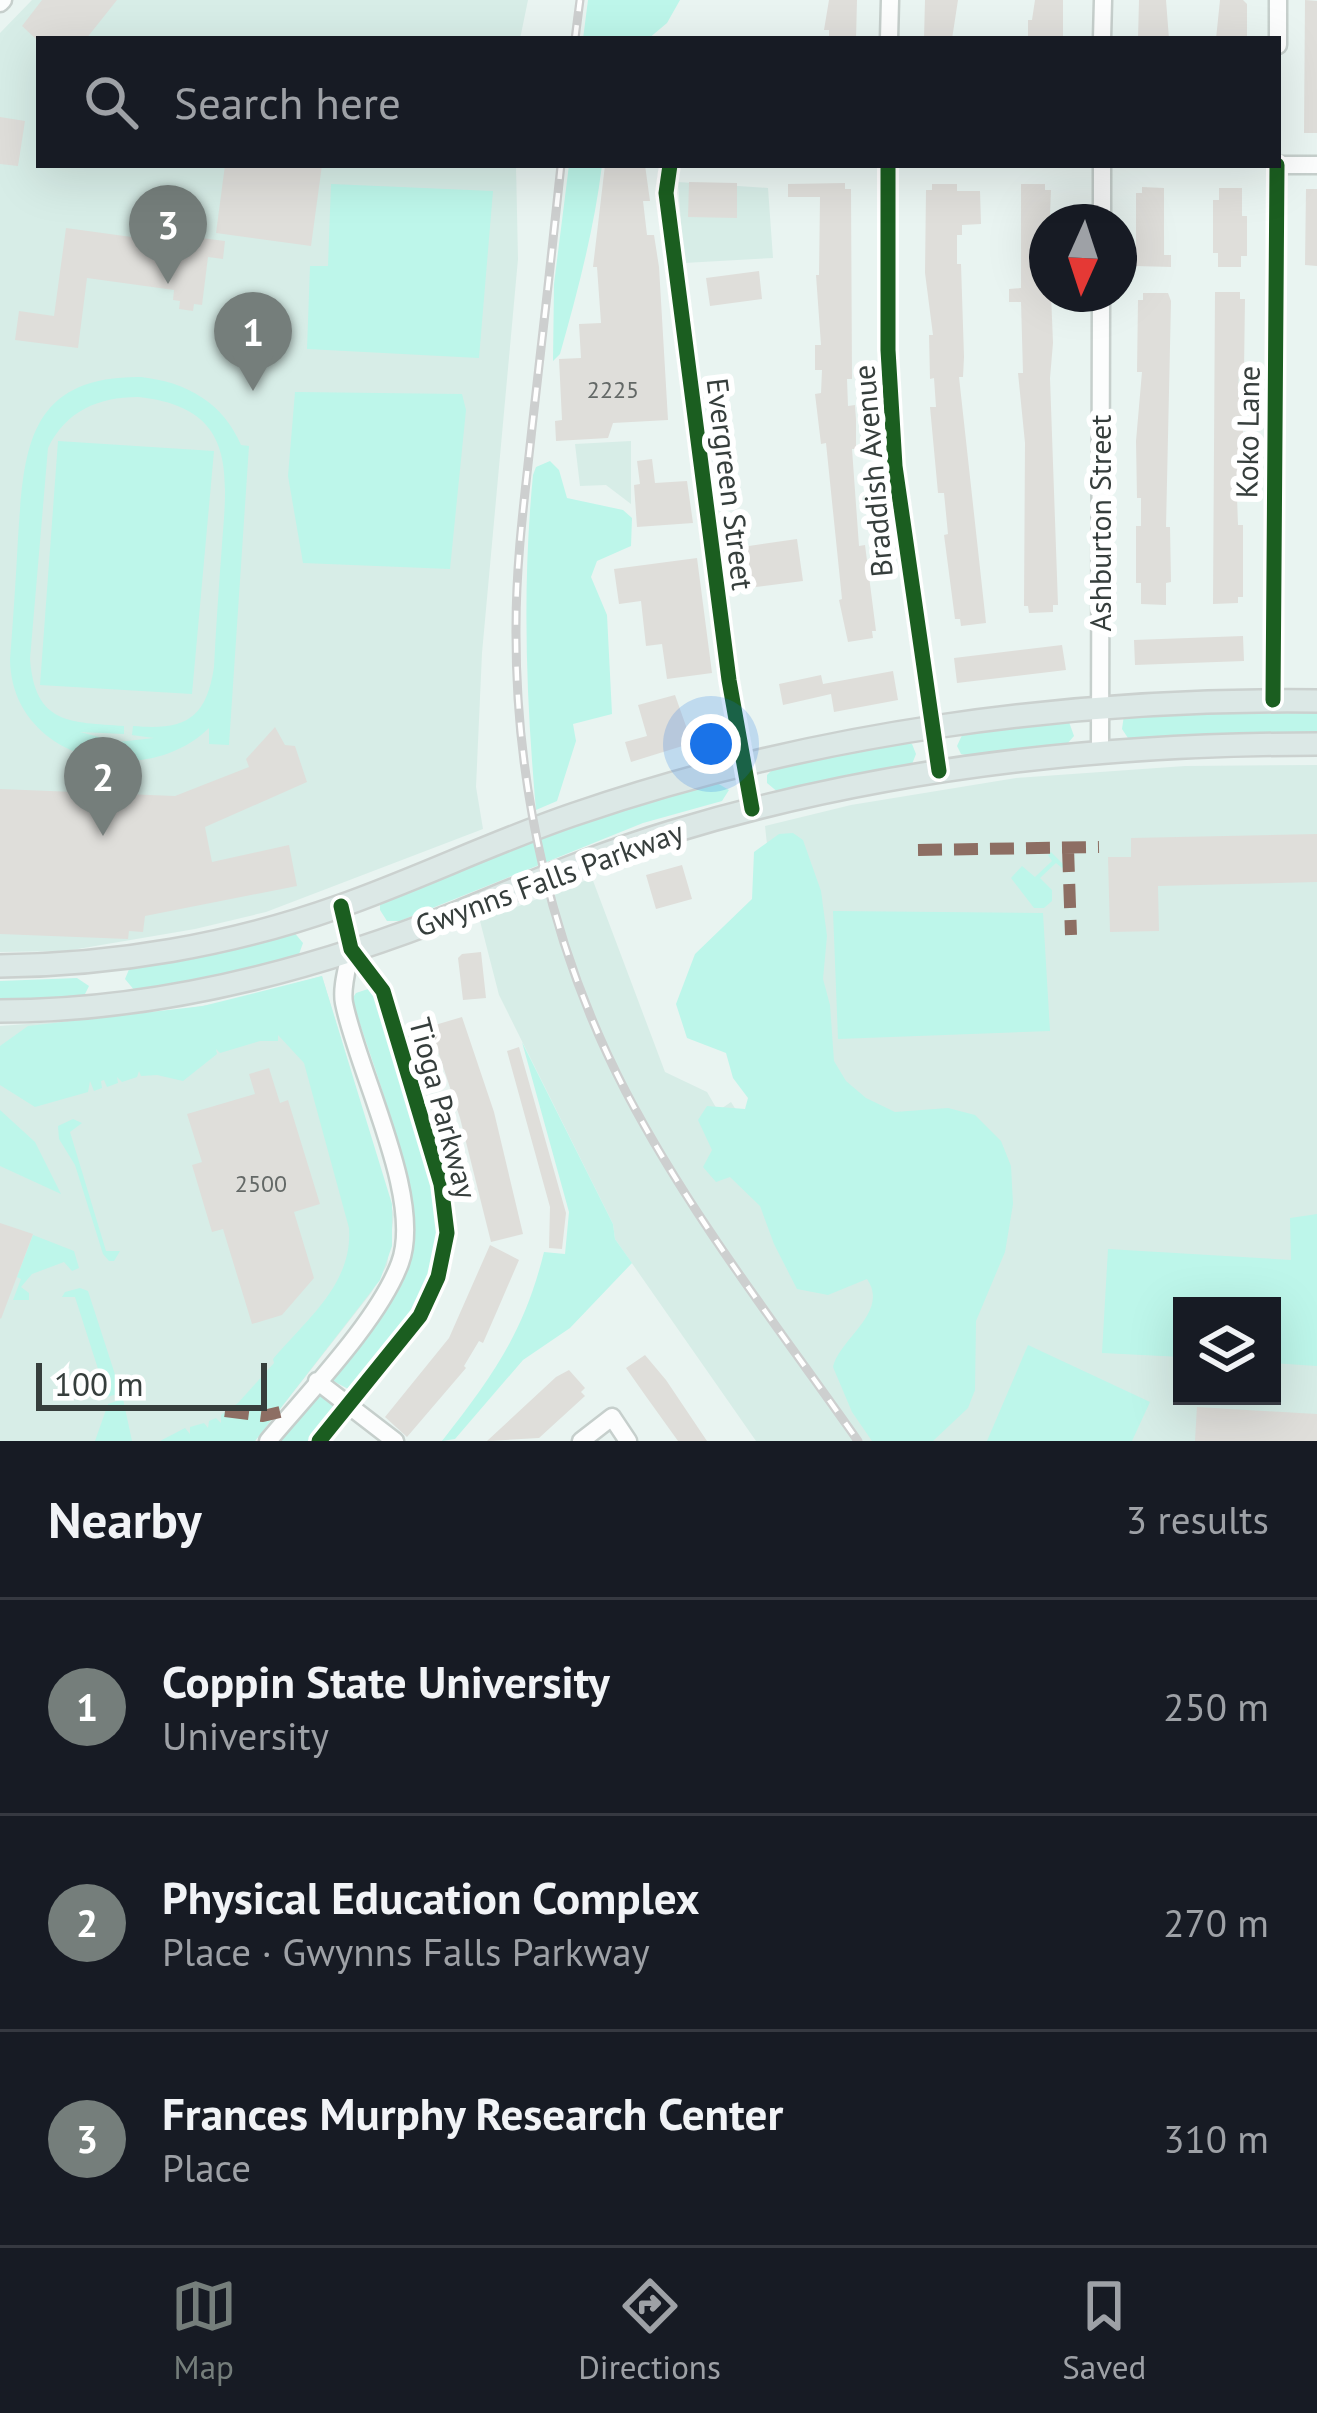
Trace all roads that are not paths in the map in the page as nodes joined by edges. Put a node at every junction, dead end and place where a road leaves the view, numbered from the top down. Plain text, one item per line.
1 (890, 0) edge
2 (1102, 0) edge
3 (1278, 0) edge
4 (889, 36) edge
5 (1102, 36) edge
6 (1278, 36) edge
7 (1281, 165) edge
8 (1317, 165) edge
9 (670, 168) edge
10 (888, 168) edge
11 (1102, 168) edge
12 (1277, 168) edge
13 (1102, 204) edge
14 (1101, 312) edge
15 (1273, 700) junction
16 (1317, 701) edge
17 (1100, 707) junction
18 (932, 728) junction
19 (1317, 744) edge
20 (1100, 753) junction
21 (742, 767) junction
22 (939, 771) junction
23 (752, 809) junction
24 (340, 907) junction
25 (351, 949) junction
26 (0, 966) edge
27 (0, 1011) edge
28 (317, 1381) junction
29 (349, 1404) junction
30 (268, 1441) edge
31 (319, 1441) edge
32 (395, 1441) edge
33 (581, 1441) edge
34 (628, 1441) edge

1 - 4 street
2 - 5 street
3 - 6 street
7 - 8 street
9 - 21 street, Evergreen Street
10 - 18 street, Braddish Avenue
11 - 13 street
12 - 15 street, Koko Lane
14 - 17 street, Ashburton Street
15 - 16 main road, Gwynns Falls Parkway
15 - 17 main road, Gwynns Falls Parkway
17 - 18 main road, Gwynns Falls Parkway
17 - 20 street, Ashburton Street
18 - 21 main road, Gwynns Falls Parkway
18 - 22 street, Braddish Avenue
19 - 20 main road, Gwynns Falls Parkway
20 - 22 main road, Gwynns Falls Parkway
21 - 23 street, Evergreen Street
21 - 24 main road, Gwynns Falls Parkway
22 - 23 main road, Gwynns Falls Parkway
23 - 25 main road, Gwynns Falls Parkway
24 - 25 street, Tioga Parkway
24 - 26 main road, Gwynns Falls Parkway
25 - 27 main road, Gwynns Falls Parkway
25 - 28 street, Tioga Parkway
25 - 29 street, Tioga Parkway
28 - 29 street
28 - 30 street, Tioga Parkway
29 - 31 street, Tioga Parkway
29 - 32 street
33 - 34 street

